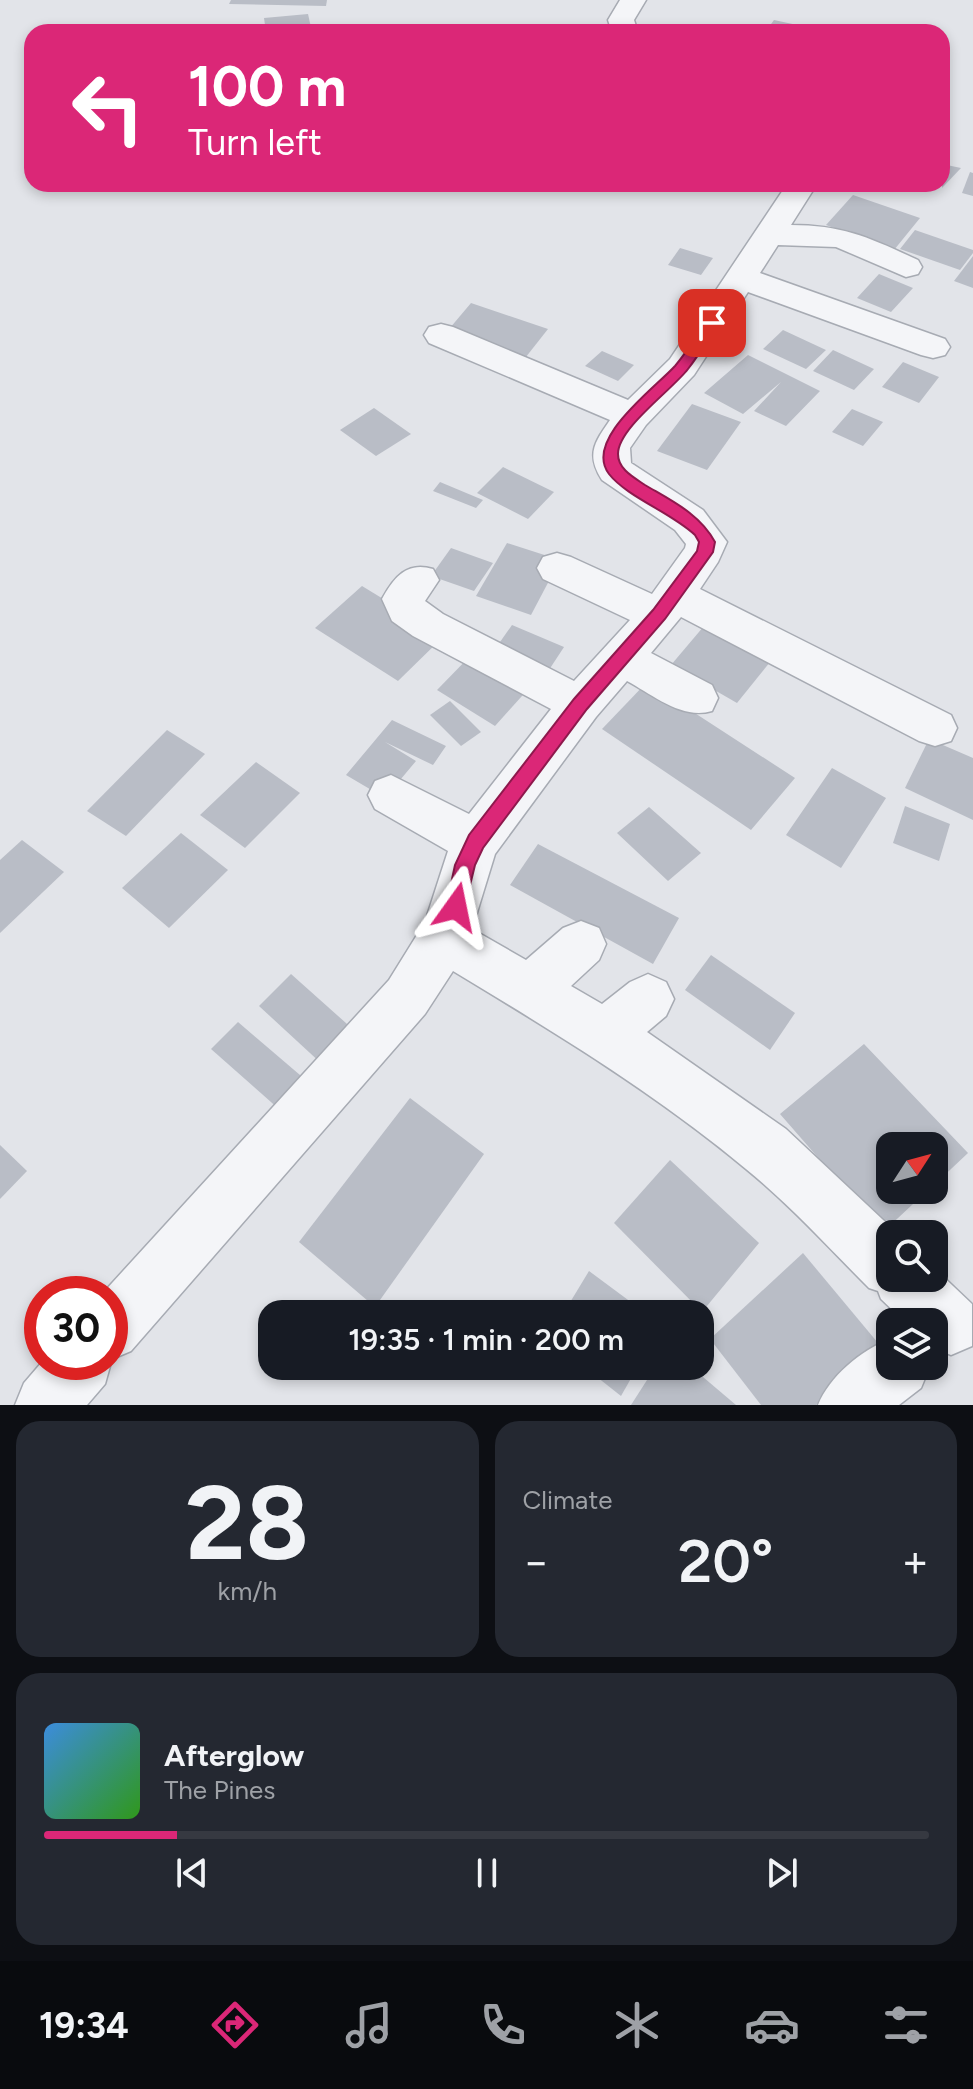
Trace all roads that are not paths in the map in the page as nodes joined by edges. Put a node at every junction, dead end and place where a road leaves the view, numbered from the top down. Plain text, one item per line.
1 (633, 0) edge
2 (622, 24) edge
3 (797, 192) edge
4 (771, 235) junction
5 (906, 267) dead end
6 (742, 278) junction
7 (441, 335) dead end
8 (933, 347) dead end
9 (633, 416) junction
10 (557, 568) dead end
11 (419, 580) dead end
12 (666, 604) junction
13 (622, 658) junction
14 (696, 698) dead end
15 (580, 704) junction
16 (935, 728) dead end
17 (391, 795) dead end
18 (476, 842) junction
19 (444, 939) junction
20 (581, 944) dead end
21 (531, 989) junction
22 (648, 999) dead end
23 (603, 1036) junction
24 (876, 1254) edge
25 (918, 1292) edge
26 (128, 1310) edge
27 (953, 1323) edge
28 (68, 1380) edge
29 (881, 1380) edge
30 (46, 1405) edge
31 (849, 1405) edge

1 - 2 street
3 - 4 street
4 - 5 street
4 - 6 street
6 - 8 street
6 - 9 street
7 - 9 street
9 - 12 street
10 - 12 street
11 - 15 street
12 - 13 street
12 - 16 street
13 - 14 street
13 - 15 street
15 - 18 street
17 - 18 street
18 - 19 street
19 - 21 street
19 - 26 street
20 - 21 street
21 - 23 street
22 - 23 street
23 - 24 street
25 - 27 street
28 - 30 street
29 - 31 street

